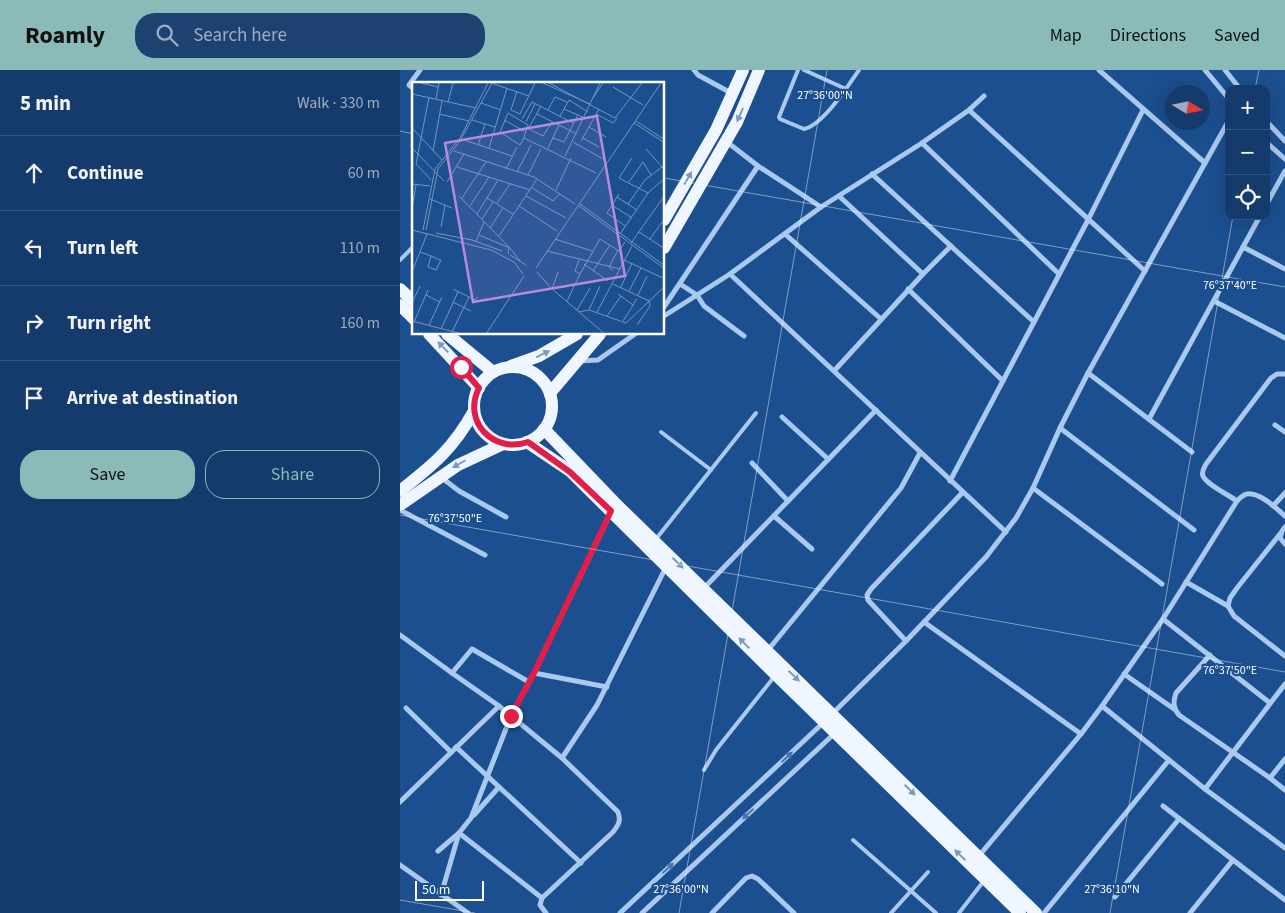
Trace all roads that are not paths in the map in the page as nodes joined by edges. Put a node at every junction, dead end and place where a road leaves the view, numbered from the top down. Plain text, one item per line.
1 (420, 70) edge
2 (694, 70) edge
3 (743, 70) edge
4 (759, 70) edge
5 (798, 70) edge
6 (804, 70) edge
7 (820, 70) edge
8 (859, 70) edge
9 (1099, 70) edge
10 (1205, 70) edge
11 (1224, 70) edge
12 (818, 76) junction
13 (1237, 85) edge
14 (412, 87) edge
15 (846, 89) junction
16 (733, 94) junction
17 (1225, 94) edge
18 (984, 96) dead end
19 (969, 110) junction
20 (1142, 110) junction
21 (1270, 125) edge
22 (1225, 127) edge
23 (1285, 141) edge
24 (727, 142) junction
25 (922, 143) junction
26 (1270, 146) edge
27 (1285, 159) edge
28 (1205, 163) junction
29 (758, 166) junction
30 (1285, 171) edge
31 (872, 174) junction
32 (838, 196) junction
33 (1270, 198) edge
34 (821, 207) junction
35 (665, 218) edge
36 (1088, 220) junction
37 (1258, 220) edge
38 (785, 234) junction
39 (665, 246) edge
40 (951, 246) junction
41 (1243, 247) junction
42 (412, 248) edge
43 (400, 260) edge
44 (1285, 269) edge
45 (1145, 271) junction
46 (730, 274) junction
47 (923, 274) junction
48 (1059, 274) junction
49 (680, 284) junction
50 (400, 288) edge
51 (908, 289) junction
52 (697, 295) junction
53 (412, 300) edge
54 (1214, 301) junction
55 (400, 305) edge
56 (665, 306) edge
57 (665, 315) edge
58 (412, 317) edge
59 (881, 319) junction
60 (1034, 322) junction
61 (430, 335) edge
62 (448, 335) edge
63 (575, 335) edge
64 (599, 335) edge
65 (634, 335) edge
66 (744, 336) dead end
67 (1285, 338) edge
68 (578, 361) junction
69 (506, 367) junction
70 (834, 371) junction
71 (493, 372) junction
72 (1088, 373) junction
73 (1285, 374) edge
74 (1003, 381) junction
75 (479, 388) junction
76 (550, 393) junction
77 (876, 410) junction
78 (474, 411) junction
79 (756, 413) dead end
80 (782, 417) dead end
81 (1149, 420) junction
82 (1275, 425) dead end
83 (1060, 428) junction
84 (544, 429) junction
85 (660, 432) dead end
86 (1285, 432) edge
87 (528, 442) junction
88 (503, 444) junction
89 (1192, 452) dead end
90 (920, 453) junction
91 (828, 459) junction
92 (752, 463) dead end
93 (711, 470) junction
94 (440, 476) junction
95 (950, 481) junction
96 (1033, 488) junction
97 (400, 491) edge
98 (963, 492) junction
99 (1285, 493) edge
100 (788, 501) junction
101 (1237, 501) junction
102 (400, 505) edge
103 (1273, 506) junction
104 (400, 510) edge
105 (611, 511) junction
106 (774, 516) junction
107 (1285, 516) edge
108 (506, 517) dead end
109 (1285, 527) edge
110 (1194, 530) dead end
111 (1006, 532) junction
112 (1280, 534) junction
113 (655, 540) junction
114 (1285, 544) edge
115 (812, 549) dead end
116 (485, 555) dead end
117 (666, 566) junction
118 (1186, 582) junction
119 (1162, 584) dead end
120 (704, 588) junction
121 (1228, 606) junction
122 (1163, 619) junction
123 (924, 622) junction
124 (400, 635) edge
125 (906, 641) junction
126 (767, 650) junction
127 (1210, 655) junction
128 (1285, 656) edge
129 (452, 673) junction
130 (534, 673) junction
131 (1124, 674) junction
132 (776, 675) junction
133 (529, 682) junction
134 (1285, 684) edge
135 (606, 687) junction
136 (1270, 703) junction
137 (499, 706) junction
138 (1102, 706) junction
139 (406, 708) dead end
140 (1174, 709) junction
141 (511, 716) junction
142 (828, 718) junction
143 (835, 733) junction
144 (1081, 734) junction
145 (456, 747) junction
146 (451, 752) junction
147 (1233, 752) junction
148 (562, 758) junction
149 (1285, 759) edge
150 (1169, 760) junction
151 (704, 770) dead end
152 (487, 776) junction
153 (1270, 778) junction
154 (499, 787) junction
155 (1205, 790) junction
156 (1285, 790) edge
157 (400, 802) edge
158 (1163, 806) dead end
159 (471, 818) junction
160 (1179, 819) junction
161 (459, 833) junction
162 (853, 840) dead end
163 (1284, 847) edge
164 (438, 851) dead end
165 (978, 857) junction
166 (1232, 860) junction
167 (581, 862) junction
168 (400, 865) edge
169 (928, 872) dead end
170 (985, 880) junction
171 (910, 892) junction
172 (441, 895) junction
173 (1115, 897) dead end
174 (542, 898) junction
175 (1285, 900) edge
176 (792, 912) edge
177 (468, 913) edge
178 (546, 913) edge
179 (620, 913) edge
180 (642, 913) edge
181 (712, 913) edge
182 (892, 913) edge
183 (936, 913) edge
184 (959, 913) edge
185 (1020, 913) edge
186 (1036, 913) edge
187 (1044, 913) edge
188 (1190, 913) edge

1 - 14 street
2 - 16 street
3 - 16 main road
4 -> 24 main road
5 - 15 lane
6 - 12 lane
7 - 12 lane
8 - 15 lane
9 - 20 street
10 - 17 street
11 - 13 street
12 - 15 lane
35 -> 16 main road
18 - 19 street
19 - 25 street
19 - 36 street
20 - 28 street
20 - 36 street
21 - 23 street
22 - 28 street
24 - 29 street
24 - 39 main road
25 - 31 street
25 - 48 street
26 - 27 street
28 - 45 street
29 - 34 street
29 - 49 street
30 - 33 street
31 - 32 street
31 - 40 street
32 - 34 street
32 - 47 street
34 - 38 street
36 - 45 street
36 - 48 street
37 - 41 street
38 - 46 street
38 - 59 street
40 - 47 street
40 - 60 street
41 - 44 street
41 - 54 street
42 - 43 lane
45 - 72 street
46 - 52 street
46 - 70 street
47 - 51 street
48 - 60 street
49 - 52 street
49 - 56 street
50 - 53 main road
51 - 59 street
51 - 74 street
52 - 57 street
52 - 66 street
54 - 67 street
54 - 81 street
55 - 58 main road
59 - 70 street
60 - 74 street
75 -> 61 main road
62 - 71 main road
69 -> 63 main road
64 - 68 main road
65 - 68 street
68 - 76 main road
69 - 71 main road
69 - 76 main road
70 - 77 street
71 - 75 main road
72 - 81 street
72 - 83 street
73 - 101 street
74 - 95 street
75 - 78 main road
76 - 84 main road
77 - 90 street
77 - 91 street
78 - 88 main road
78 - 97 main road
79 - 93 lane
80 - 91 street
81 - 89 street
82 - 86 street
83 - 96 street
83 - 110 street
84 - 87 main road
84 - 113 main road
85 - 93 lane
87 - 88 main road
87 - 105 main road
88 -> 94 main road
90 - 95 street
90 - 126 street
91 - 100 street
92 - 100 street
93 - 113 lane
94 - 102 main road
94 - 108 street
95 - 98 street
96 - 111 street
96 - 119 street
98 - 111 street
98 - 125 street
99 - 103 street
100 - 106 street
101 - 103 street
101 - 118 street
103 - 107 street
104 - 116 street
105 - 117 main road
105 - 130 street
106 - 115 street
106 - 120 street
109 - 112 street
111 - 123 street
112 - 114 street
112 - 121 street
113 -> 120 main road
132 -> 117 main road
117 - 135 street
118 - 121 street
118 - 122 street
120 - 126 main road
121 - 128 street
122 - 127 street
122 - 131 street
123 - 125 street
123 - 144 street
124 - 129 street
125 - 142 street
126 -> 142 main road
127 - 136 street
127 - 140 street
129 - 133 street
129 - 137 street
130 - 133 street
130 - 135 street
131 - 138 street
131 - 140 street
132 - 142 main road
132 - 151 lane
133 - 141 street
134 - 136 street
135 - 148 street
136 - 147 street
137 - 141 street
137 - 145 street
138 - 144 street
138 - 150 street
139 - 146 street
140 - 147 street
141 - 148 street
141 - 152 street
142 - 143 main road
142 -> 165 main road
179 -> 142 street
170 -> 143 main road
143 -> 180 street
144 - 165 street
145 - 146 street
145 - 152 street
146 - 157 street
147 - 153 street
147 - 155 street
148 - 167 street
149 - 153 street
150 - 155 street
150 - 187 street
152 - 154 street
152 - 159 street
153 - 156 street
154 - 159 street
154 - 167 street
155 - 163 street
158 - 160 street
159 - 161 street
160 - 166 street
160 - 173 street
161 - 164 street
161 - 172 street
161 - 174 street
162 - 171 lane
165 - 186 main road
166 - 175 street
166 - 188 street
167 - 174 street
168 - 172 street
169 - 171 lane
170 - 184 lane
170 - 185 main road
171 - 182 lane
171 - 183 lane
172 - 177 street
174 - 178 street
176 - 181 street

